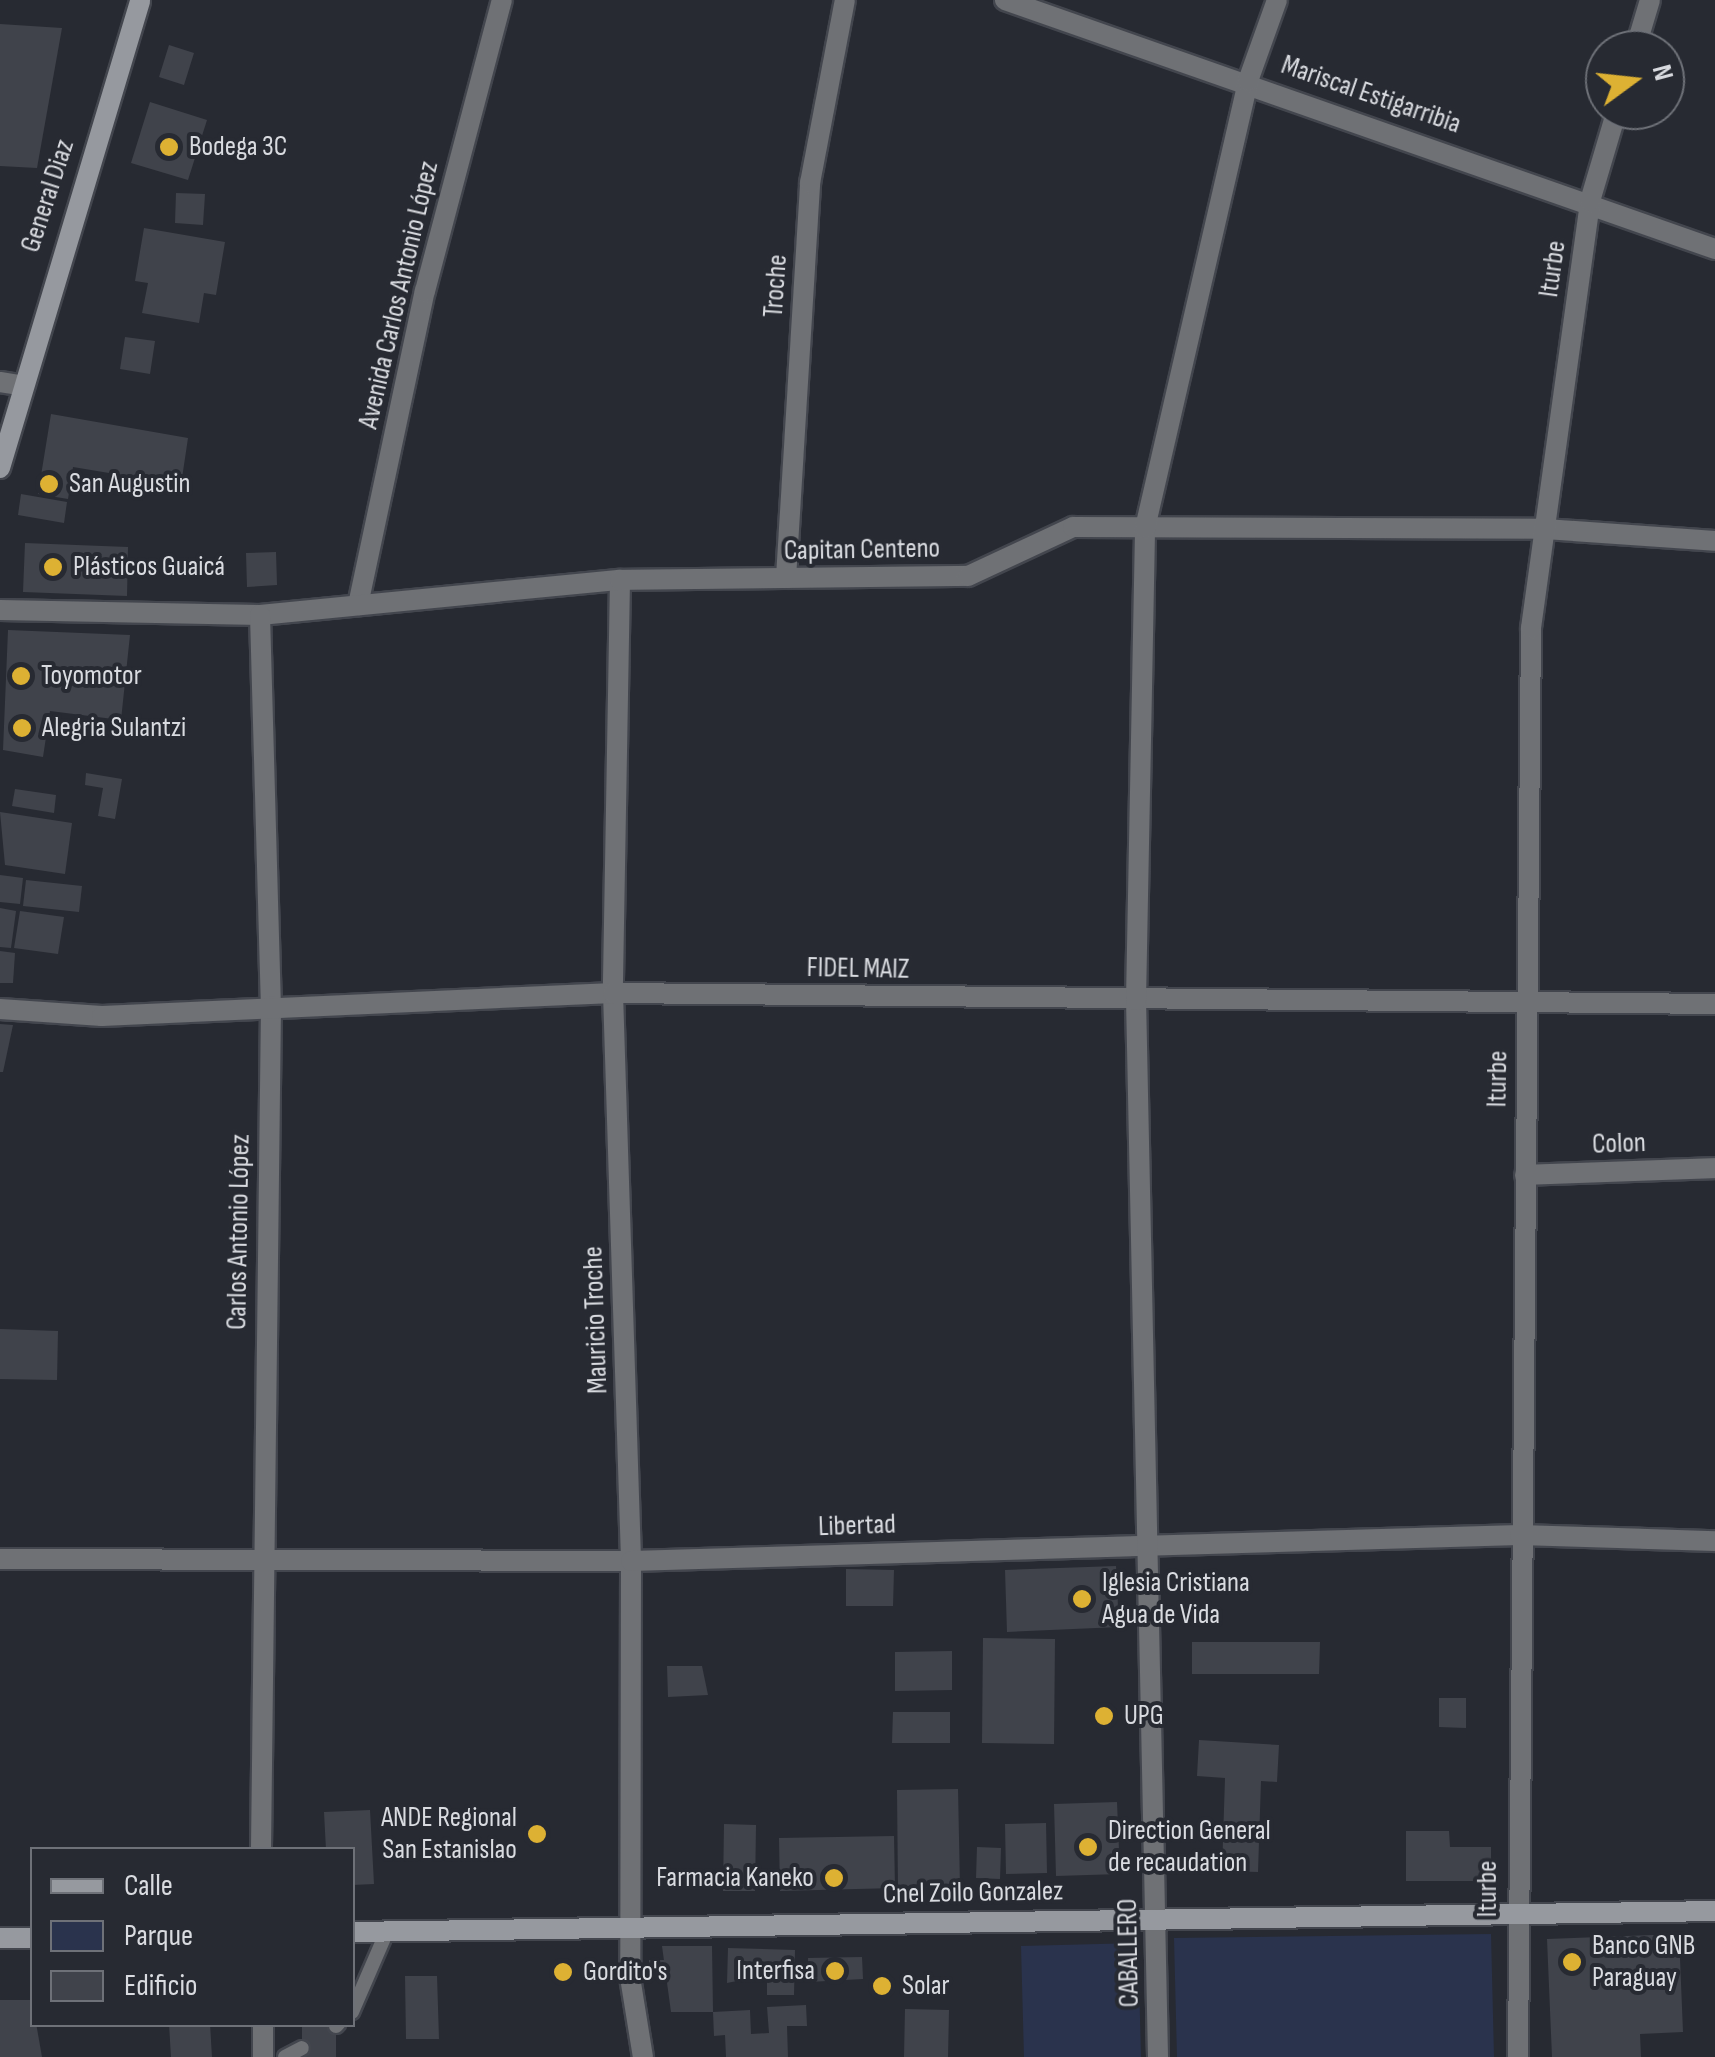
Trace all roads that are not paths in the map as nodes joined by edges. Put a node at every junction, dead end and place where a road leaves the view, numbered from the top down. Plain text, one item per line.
1 (140, 0) edge
2 (502, 0) edge
3 (845, 0) edge
4 (1006, 0) edge
5 (1277, 0) edge
6 (1650, 0) edge
7 (1641, 30) edge
8 (1248, 81) junction
9 (1611, 130) edge
10 (1590, 201) junction
11 (1715, 248) edge
12 (10, 383) edge
13 (0, 468) edge
14 (1145, 528) junction
15 (1545, 529) junction
16 (1715, 542) edge
17 (786, 578) junction
18 (620, 580) junction
19 (358, 605) junction
20 (0, 610) edge
21 (260, 616) junction
22 (613, 993) junction
23 (1136, 1000) junction
24 (1715, 1004) edge
25 (271, 1006) junction
26 (1526, 1006) junction
27 (0, 1009) edge
28 (1715, 1168) edge
29 (1524, 1175) junction
30 (1520, 1535) junction
31 (1715, 1541) edge
32 (1147, 1547) junction
33 (0, 1559) edge
34 (631, 1561) junction
35 (260, 1564) junction
36 (262, 1847) edge
37 (1715, 1911) edge
38 (1515, 1914) junction
39 (1156, 1916) junction
40 (630, 1928) junction
41 (387, 1931) junction
42 (355, 1932) edge
43 (0, 1938) edge
44 (30, 1938) edge
45 (355, 2005) edge
46 (263, 2027) edge
47 (302, 2048) dead end
48 (263, 2057) edge
49 (285, 2057) edge
50 (643, 2057) edge
51 (1158, 2057) edge
52 (1518, 2057) edge

1 - 12 main road, General Diaz
2 - 19 street, Avenida Carlos Antonio López
3 - 17 street, Troche
4 - 8 street, Mariscal Estigarribia
5 - 8 street, CABALLERO
6 - 7 street
8 - 10 street, Mariscal Estigarribia
8 - 14 street, CABALLERO
9 - 10 street, Iturbe
10 - 11 street, Mariscal Estigarribia
10 - 15 street, Iturbe
12 - 13 main road, General Diaz
14 - 15 street, Capitan Centeno
14 - 17 street, Capitan Centeno
14 - 23 street, CABALLERO
15 - 16 street, Capitan Centeno
15 - 26 street, Iturbe
17 - 18 street, Capitan Centeno
18 - 19 street, Capitan Centeno
18 - 22 street, Mauricio Troche
19 - 21 street, Capitan Centeno
20 - 21 street, Capitan Centeno
21 - 25 street, Carlos Antonio López
22 - 23 street, FIDEL MAIZ
22 - 25 street, FIDEL MAIZ
22 - 34 street, Mauricio Troche
23 - 26 street, FIDEL MAIZ
23 - 32 street, CABALLERO
24 - 26 street, FIDEL MAIZ
25 - 27 street, FIDEL MAIZ
25 - 35 street, Carlos Antonio López
26 - 29 street, Iturbe
28 - 29 street, Colon
29 - 30 street, Iturbe
30 - 31 street, Libertad
30 - 32 street, Libertad
30 - 38 street, Iturbe
32 - 34 street, Libertad
32 - 39 street, CABALLERO
33 - 35 street, Libertad
34 - 35 street, Libertad
34 - 40 street, Mauricio Troche
35 - 36 street, Carlos Antonio López
37 - 38 main road, Cnel Zoilo Gonzalez
38 - 39 main road, Cnel Zoilo Gonzalez
38 - 52 street, Iturbe
39 - 40 main road, Cnel Zoilo Gonzalez
39 - 51 street, CABALLERO
40 - 41 main road, Cnel Zoilo Gonzalez
40 - 50 street, Mauricio Troche
41 - 42 main road, Cnel Zoilo Gonzalez
41 - 45 lane
43 - 44 main road
46 - 48 street
47 - 49 lane

